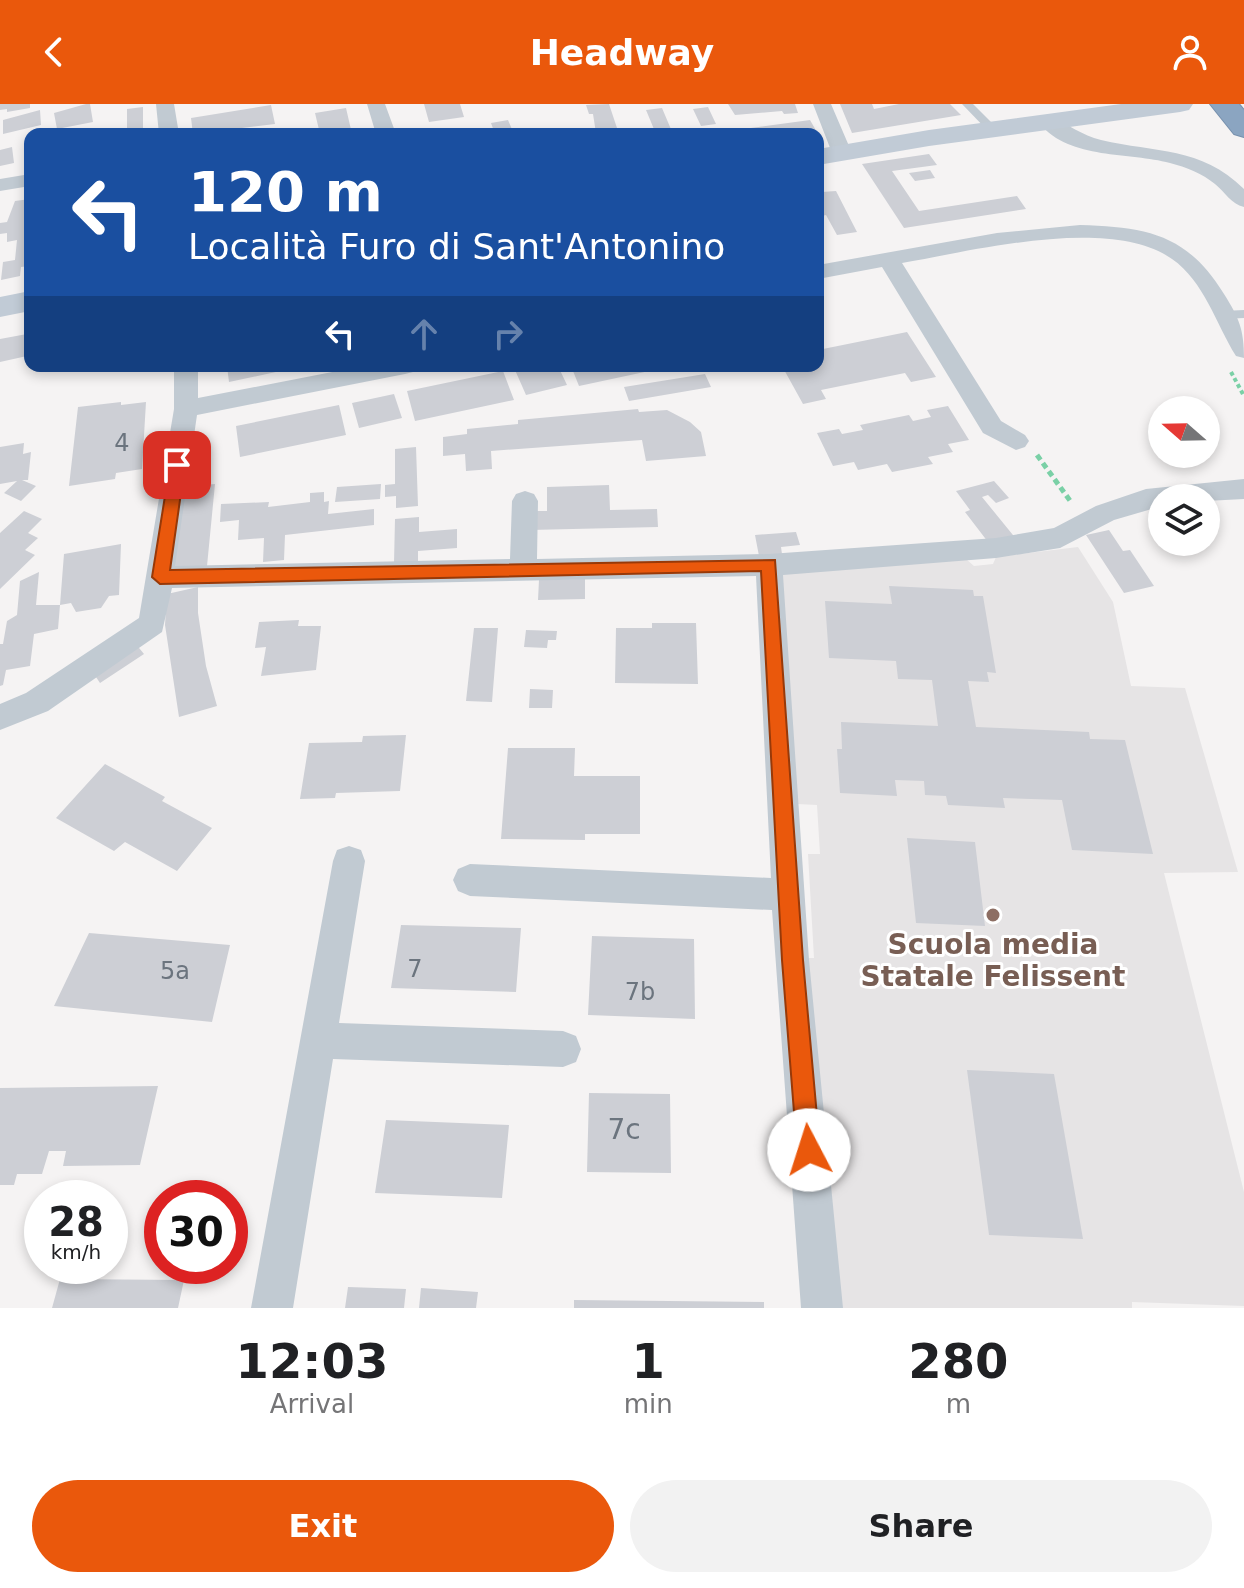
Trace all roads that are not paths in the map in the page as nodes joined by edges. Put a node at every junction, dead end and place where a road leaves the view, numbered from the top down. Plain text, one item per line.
1 (165, 104) edge
2 (376, 104) edge
3 (822, 104) edge
4 (967, 104) edge
5 (1180, 104) edge
6 (1224, 104) edge
7 (1235, 104) edge
8 (1244, 115) edge
9 (1050, 124) junction
10 (168, 128) edge
11 (384, 128) edge
12 (1244, 128) edge
13 (993, 130) junction
14 (830, 155) edge
15 (24, 181) edge
16 (0, 185) edge
17 (1244, 201) edge
18 (888, 259) junction
19 (824, 271) edge
20 (24, 302) edge
21 (0, 307) edge
22 (1234, 315) edge
23 (1244, 350) edge
24 (186, 372) edge
25 (374, 372) edge
26 (186, 409) junction
27 (1016, 441) road end
28 (1244, 489) edge
29 (525, 501) dead end
30 (769, 565) junction
31 (525, 568) junction
32 (160, 577) junction
33 (0, 717) edge
34 (349, 861) dead end
35 (470, 880) dead end
36 (789, 895) junction
37 (318, 1040) junction
38 (563, 1049) dead end
39 (272, 1308) edge
40 (822, 1308) edge

1 - 10 street
2 - 11 street
3 - 14 street
4 - 13 lane
5 - 9 street
6 - 12 highway
7 - 8 highway
9 - 13 street
9 - 17 street
13 - 14 street
15 - 16 street
18 - 19 street
18 - 22 street
18 - 27 street
20 - 21 street
22 - 23 street
24 - 26 street
25 - 26 street
26 - 32 street
28 - 30 street
29 - 31 street
30 - 31 street
30 - 36 street
31 - 32 street
32 - 33 street
34 - 37 street
35 - 36 street
36 - 40 street
37 - 38 street
37 - 39 street

